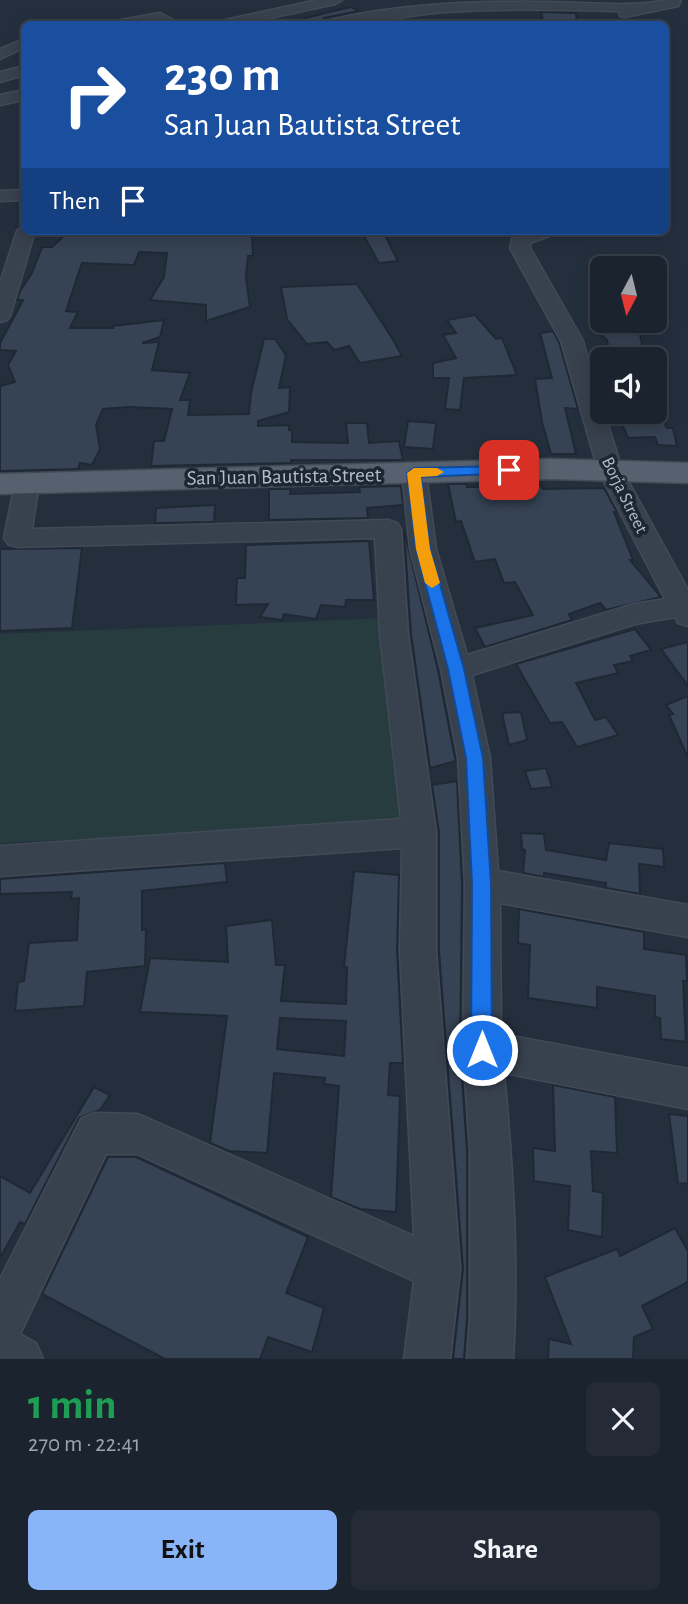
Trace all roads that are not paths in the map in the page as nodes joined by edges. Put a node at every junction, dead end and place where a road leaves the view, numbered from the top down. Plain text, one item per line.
1 (335, 0) edge
2 (674, 0) edge
3 (476, 11) edge
4 (353, 19) junction
5 (138, 21) edge
6 (168, 21) edge
7 (239, 21) edge
8 (344, 21) edge
9 (359, 21) edge
10 (21, 44) edge
11 (0, 55) edge
12 (0, 61) edge
13 (21, 72) edge
14 (21, 72) edge
15 (0, 77) edge
16 (21, 96) edge
17 (0, 100) edge
18 (21, 195) edge
19 (0, 196) edge
20 (25, 235) edge
21 (534, 235) edge
22 (0, 316) edge
23 (610, 470) junction
24 (414, 473) junction
25 (688, 473) edge
26 (14, 484) edge
27 (9, 539) edge
28 (684, 611) edge
29 (456, 669) junction
30 (419, 832) junction
31 (0, 861) edge
32 (482, 884) junction
33 (688, 921) edge
34 (482, 1050) junction
35 (688, 1089) edge
36 (438, 1269) junction
37 (0, 1327) edge
38 (0, 1348) edge
39 (20, 1359) edge
40 (427, 1359) edge
41 (490, 1359) edge

1 - 7 street
2 - 3 street
3 - 4 street
4 - 8 street
4 - 9 street
5 - 6 street
10 - 11 street
12 - 13 street
14 - 15 street
16 - 17 street
18 - 19 street
20 - 22 street
21 - 23 street, Borja Street
23 - 24 main road, San Juan Bautista Street
23 - 25 main road, San Juan Bautista Street
23 - 28 street, Borja Street
24 - 26 main road, San Juan Bautista Street
24 - 29 street
26 - 27 street
27 - 30 street
28 - 29 street
29 - 32 street
30 - 31 street
30 - 36 street
32 - 33 street
32 - 34 street
34 - 35 street
34 - 41 street
36 - 37 street
36 - 40 street
38 - 39 street

